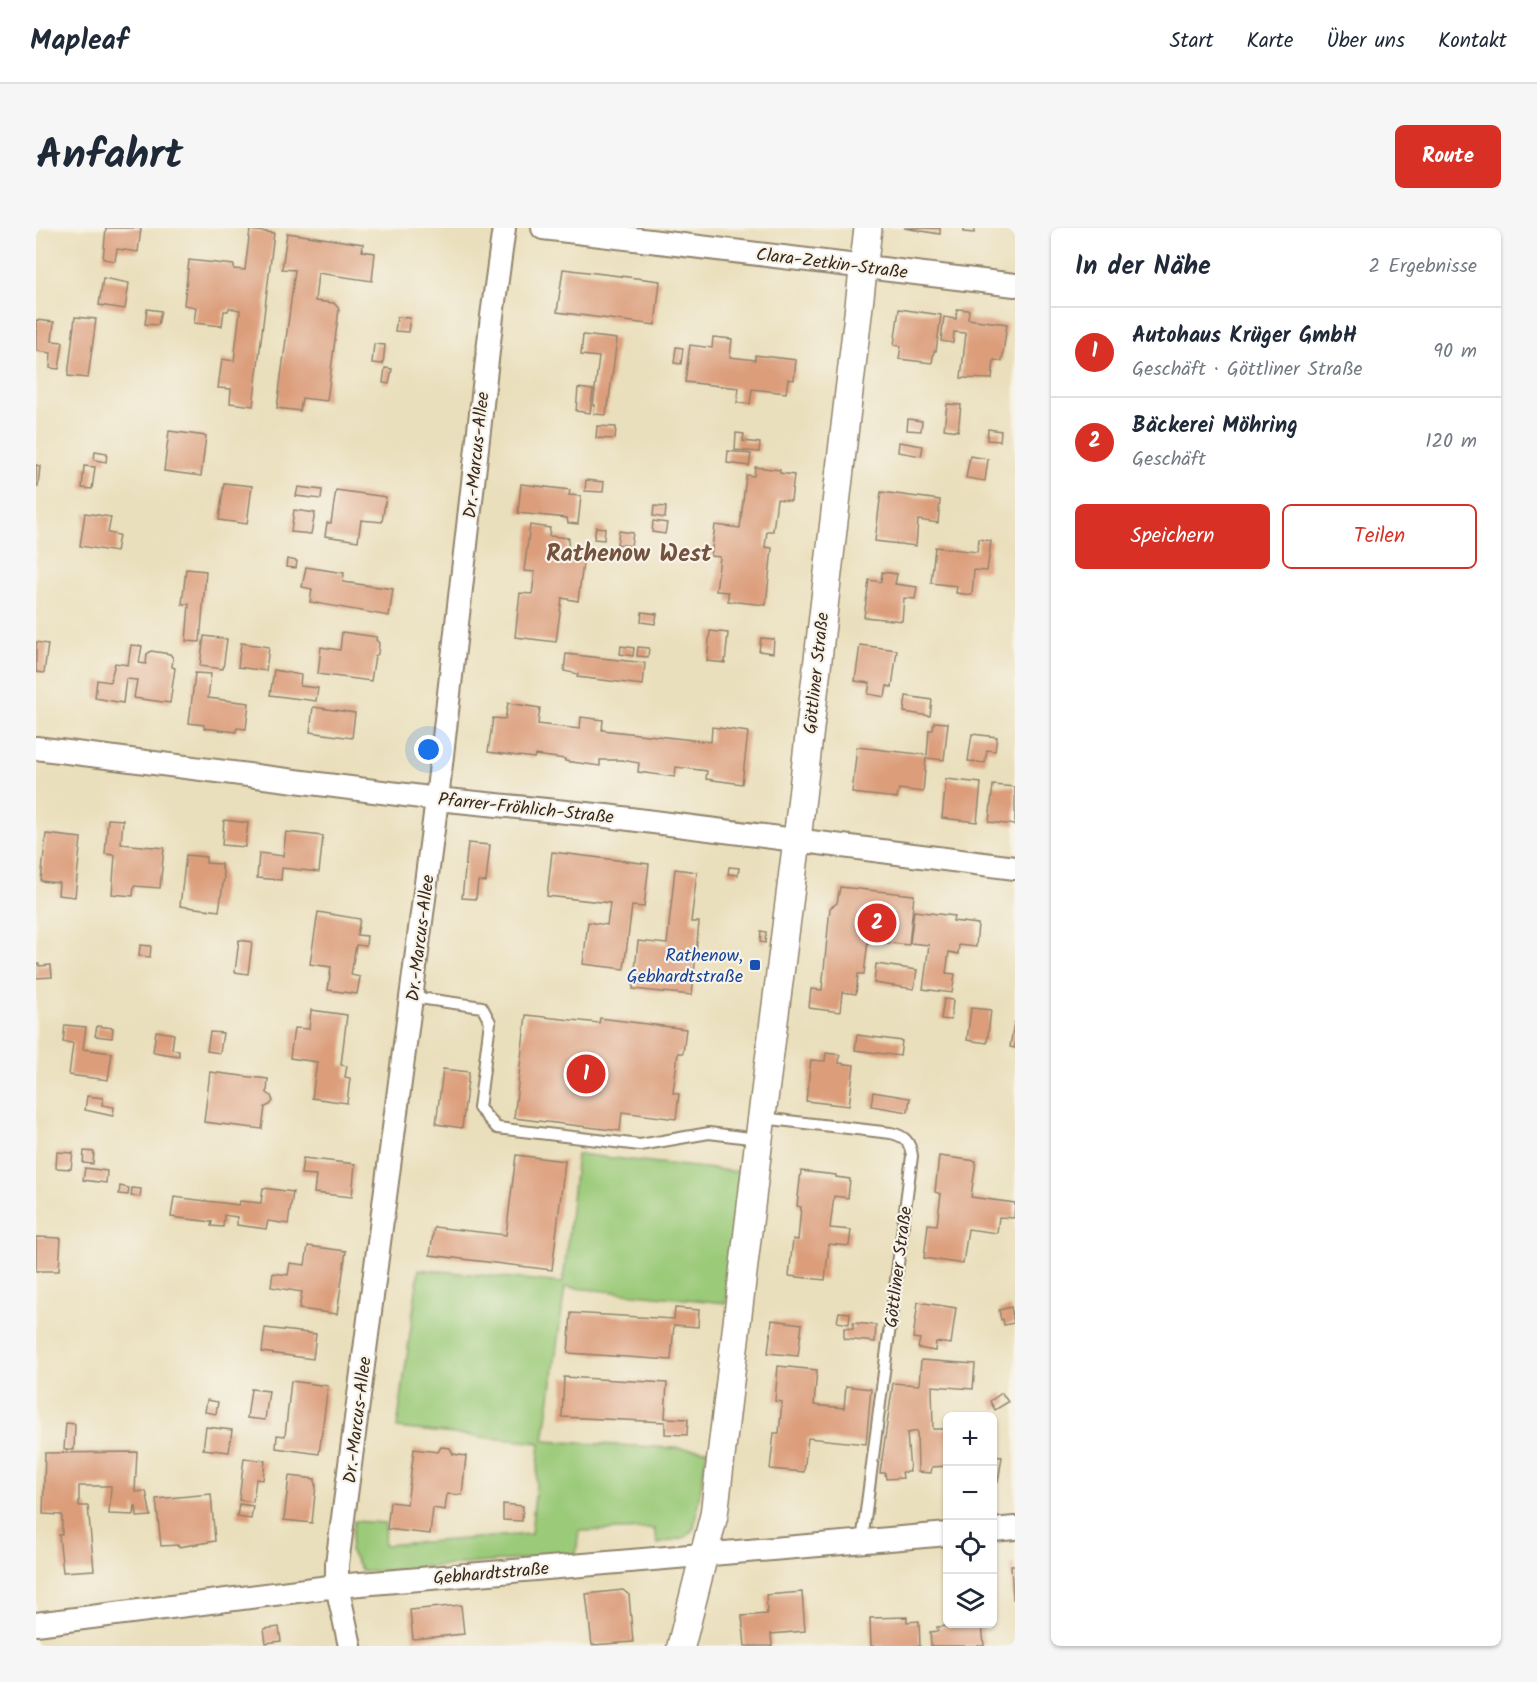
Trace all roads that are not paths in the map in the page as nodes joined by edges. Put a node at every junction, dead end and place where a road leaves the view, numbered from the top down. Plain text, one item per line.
1 (504, 228) edge
2 (543, 228) edge
3 (868, 228) edge
4 (863, 267) junction
5 (1015, 285) edge
6 (36, 748) edge
7 (437, 799) junction
8 (798, 840) junction
9 (1015, 868) edge
10 (412, 997) junction
11 (760, 1129) junction
12 (1015, 1528) edge
13 (997, 1530) edge
14 (943, 1534) edge
15 (862, 1542) junction
16 (704, 1555) junction
17 (337, 1586) junction
18 (36, 1624) edge
19 (350, 1646) edge
20 (681, 1646) edge

1 - 7 street, Dr.-Marcus-Allee
2 - 4 street, Clara-Zetkin-Straße
3 - 4 street, Göttliner Straße
4 - 5 street, Clara-Zetkin-Straße
4 - 8 street, Göttliner Straße
6 - 7 street, Pfarrer-Fröhlich-Straße
7 - 8 street, Pfarrer-Fröhlich-Straße
7 - 10 street, Dr.-Marcus-Allee
8 - 9 street, Pfarrer-Fröhlich-Straße
8 - 11 street, Göttliner Straße
10 - 11 lane
10 - 17 street, Dr.-Marcus-Allee
11 - 15 lane, Göttliner Straße
11 - 16 street, Göttliner Straße
12 - 13 street
14 - 15 street, Gebhardtstraße
15 - 16 street, Gebhardtstraße
16 - 17 street, Gebhardtstraße
16 - 20 street, Göttliner Straße
17 - 18 street, Gebhardtstraße
17 - 19 street, Dr.-Marcus-Allee

